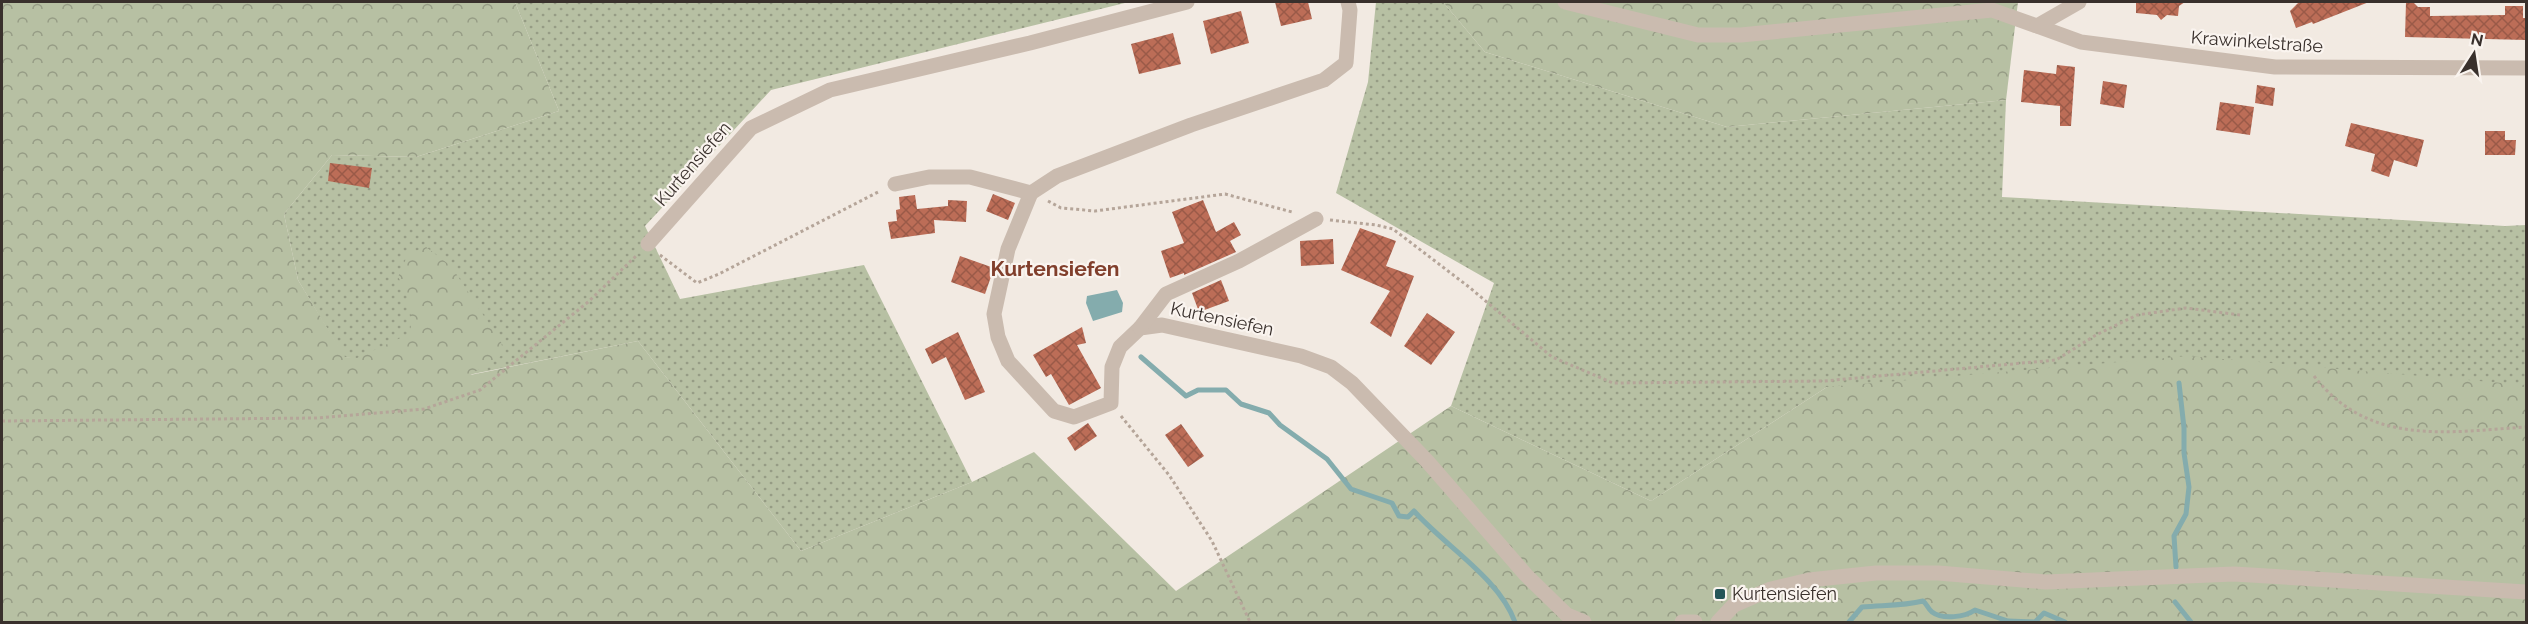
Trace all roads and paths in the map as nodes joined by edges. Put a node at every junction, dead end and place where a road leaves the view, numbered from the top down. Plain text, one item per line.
1 (1187, 2) edge
2 (1348, 2) edge
3 (1565, 2) edge
4 (2079, 2) edge
5 (2037, 26) junction
6 (2526, 68) edge
7 (895, 184) joint
8 (1030, 193) junction
9 (1316, 219) junction
10 (648, 244) junction
11 (2240, 315) dead end
12 (1140, 328) junction
13 (2314, 376) dead end
14 (1111, 403) junction
15 (2, 422) edge
16 (2526, 427) edge
17 (2526, 592) edge
18 (1250, 622) edge
19 (1584, 622) edge
20 (1682, 622) edge
21 (1695, 622) edge
22 (1718, 622) edge

1 - 10 street, Kurtensiefen
2 - 8 street
3 - 5 street
4 - 5 street
5 - 6 street, Krawinkelstraße
7 - 8 street
7 - 10 path
8 - 9 path
8 - 14 street
9 - 11 path
9 - 12 street
10 - 15 path
12 - 14 street
12 - 19 street, Kurtensiefen
13 - 16 path
14 - 18 path
17 - 22 street
20 - 21 street

